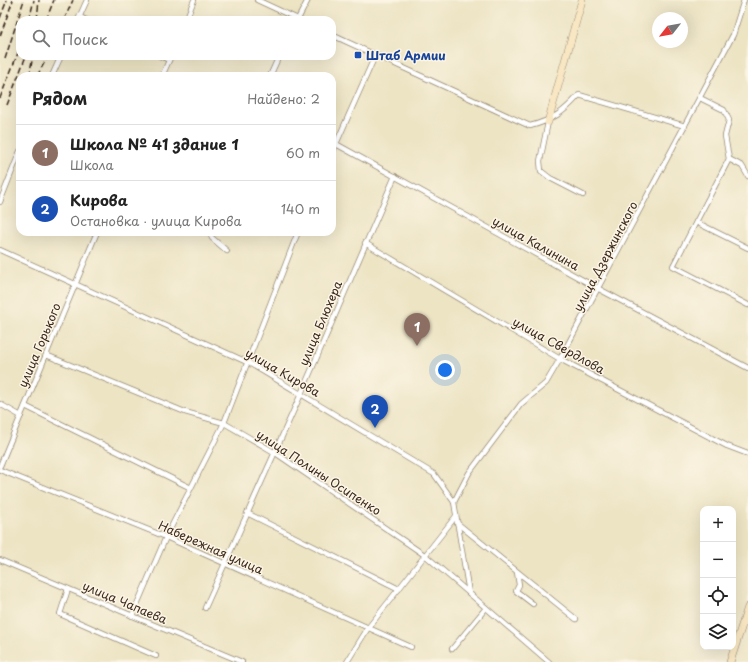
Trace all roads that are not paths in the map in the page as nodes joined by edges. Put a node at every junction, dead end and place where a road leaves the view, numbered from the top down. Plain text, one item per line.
1 (87, 0) edge
2 (194, 0) edge
3 (257, 0) edge
4 (308, 0) edge
5 (582, 0) edge
6 (744, 0) edge
7 (80, 16) edge
8 (188, 16) edge
9 (291, 16) edge
10 (299, 16) edge
11 (336, 37) edge
12 (375, 56) junction
13 (59, 60) edge
14 (169, 60) edge
15 (277, 60) edge
16 (54, 72) edge
17 (164, 72) edge
18 (272, 72) edge
19 (700, 98) junction
20 (548, 122) junction
21 (685, 126) junction
22 (336, 144) joint
23 (729, 158) junction
24 (16, 161) edge
25 (395, 176) junction
26 (748, 176) edge
27 (583, 195) dead end
28 (0, 202) edge
29 (696, 222) junction
30 (95, 236) edge
31 (211, 236) edge
32 (297, 236) edge
33 (365, 243) junction
34 (748, 248) edge
35 (0, 250) edge
36 (227, 251) dead end
37 (76, 283) junction
38 (599, 289) junction
39 (748, 305) edge
40 (46, 355) junction
41 (560, 359) junction
42 (249, 363) junction
43 (748, 368) edge
44 (301, 394) junction
45 (0, 404) edge
46 (25, 406) junction
47 (21, 416) junction
48 (224, 423) junction
49 (274, 452) junction
50 (748, 454) edge
51 (0, 466) edge
52 (0, 470) edge
53 (191, 488) junction
54 (454, 502) junction
55 (247, 513) junction
56 (456, 516) junction
57 (457, 523) junction
58 (166, 537) junction
59 (426, 556) junction
60 (0, 560) edge
61 (225, 563) junction
62 (517, 572) junction
63 (68, 589) junction
64 (399, 589) junction
65 (469, 593) junction
66 (533, 604) dead end
67 (748, 607) edge
68 (205, 608) dead end
69 (486, 608) junction
70 (132, 616) junction
71 (576, 619) dead end
72 (368, 628) junction
73 (411, 647) dead end
74 (452, 649) dead end
75 (156, 656) dead end
76 (242, 662) edge
77 (347, 662) edge
78 (549, 662) edge
79 (730, 662) edge

1 - 7 street
2 - 8 street
3 - 9 street
4 - 10 street
5 - 20 street
6 - 19 street, улица Дзержинского
11 - 12 street
12 - 20 street
12 - 22 street
13 - 16 street
14 - 17 street
15 - 18 street
19 - 21 street, улица Дзержинского
19 - 23 street
20 - 21 street
20 - 27 street
21 - 38 street, улица Дзержинского
22 - 25 street, улица Калинина
23 - 26 street
23 - 29 street
24 - 28 street
25 - 33 street, улица Блюхера
25 - 38 street, улица Калинина
29 - 34 street
29 - 39 street
30 - 37 street, улица Горького
31 - 36 street
32 - 42 street
33 - 41 street, улица Свердлова
33 - 44 street, улица Блюхера
35 - 37 street, улица Кирова
37 - 40 street, улица Горького
37 - 42 street, улица Кирова
38 - 41 street, улица Дзержинского
38 - 43 street, улица Калинина
40 - 46 street, улица Горького
40 - 48 street, улица Полины Осипенко
41 - 50 street, улица Свердлова
41 - 54 street, улица Дзержинского
42 - 44 street, улица Кирова
42 - 48 street
44 - 49 street, улица Блюхера
44 - 54 street, улица Кирова
45 - 47 street
46 - 47 street, улица Горького
46 - 53 street
47 - 51 street, улица Горького
48 - 49 street, улица Полины Осипенко
48 - 53 street
49 - 55 street, улица Блюхера
49 - 59 street, улица Полины Осипенко
52 - 58 street, Набережная улица
53 - 58 street
54 - 56 street, улица Кирова
55 - 61 street, улица Блюхера
55 - 64 street
56 - 57 street, улица Кирова
56 - 59 street
57 - 62 street
57 - 65 street, улица Кирова
58 - 61 street, Набережная улица
58 - 70 street
59 - 64 street
59 - 65 street, улица Полины Осипенко
60 - 63 street, улица Чапаева
61 - 68 street, улица Блюхера
61 - 72 street, Набережная улица
62 - 66 street
62 - 71 street
63 - 70 street, улица Чапаева
63 - 75 street
64 - 72 street
65 - 69 street, улица Полины Осипенко
67 - 79 street
69 - 74 street
69 - 78 street, улица Полины Осипенко
70 - 76 street, улица Чапаева
72 - 73 street, Набережная улица
72 - 77 street

